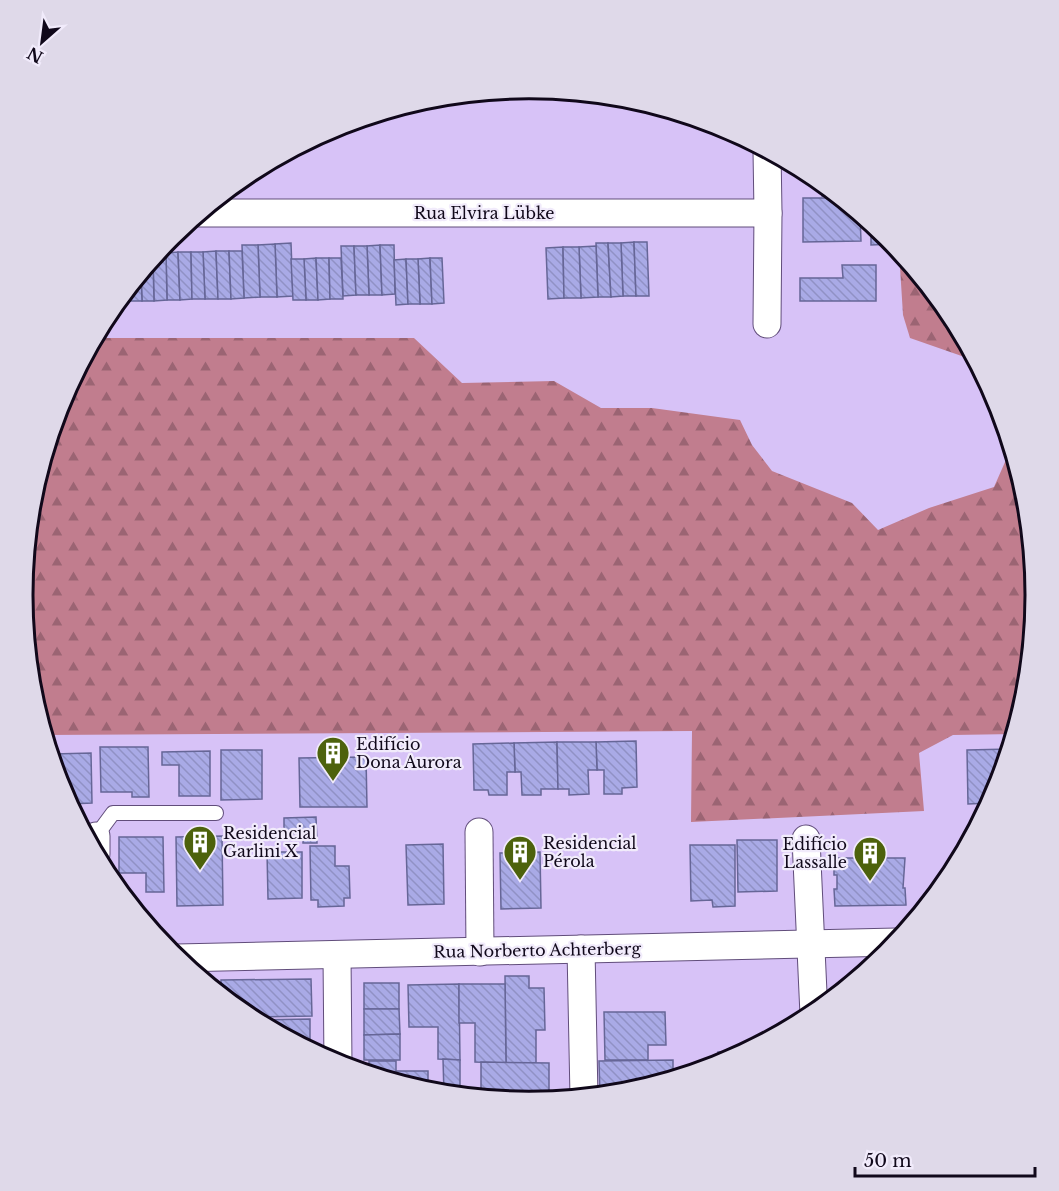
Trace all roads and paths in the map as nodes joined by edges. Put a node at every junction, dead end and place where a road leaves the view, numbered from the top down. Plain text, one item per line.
1 (767, 160) edge
2 (213, 213) edge
3 (768, 213) junction
4 (767, 324) dead end
5 (216, 813) dead end
6 (479, 832) dead end
7 (806, 839) dead end
8 (98, 841) edge
9 (885, 942) edge
10 (811, 944) junction
11 (581, 950) junction
12 (480, 952) junction
13 (336, 955) junction
14 (190, 958) edge
15 (813, 1002) edge
16 (338, 1053) edge
17 (584, 1089) edge

1 - 3 street
2 - 3 street, Rua Elvira Lübke
3 - 4 street
5 - 8 lane
6 - 12 street
7 - 10 street
9 - 10 street, Rua Norberto Achterberg
10 - 11 street, Rua Norberto Achterberg
10 - 15 street
11 - 12 street, Rua Norberto Achterberg
11 - 17 street
12 - 13 street, Rua Norberto Achterberg
13 - 14 street, Rua Norberto Achterberg
13 - 16 street

